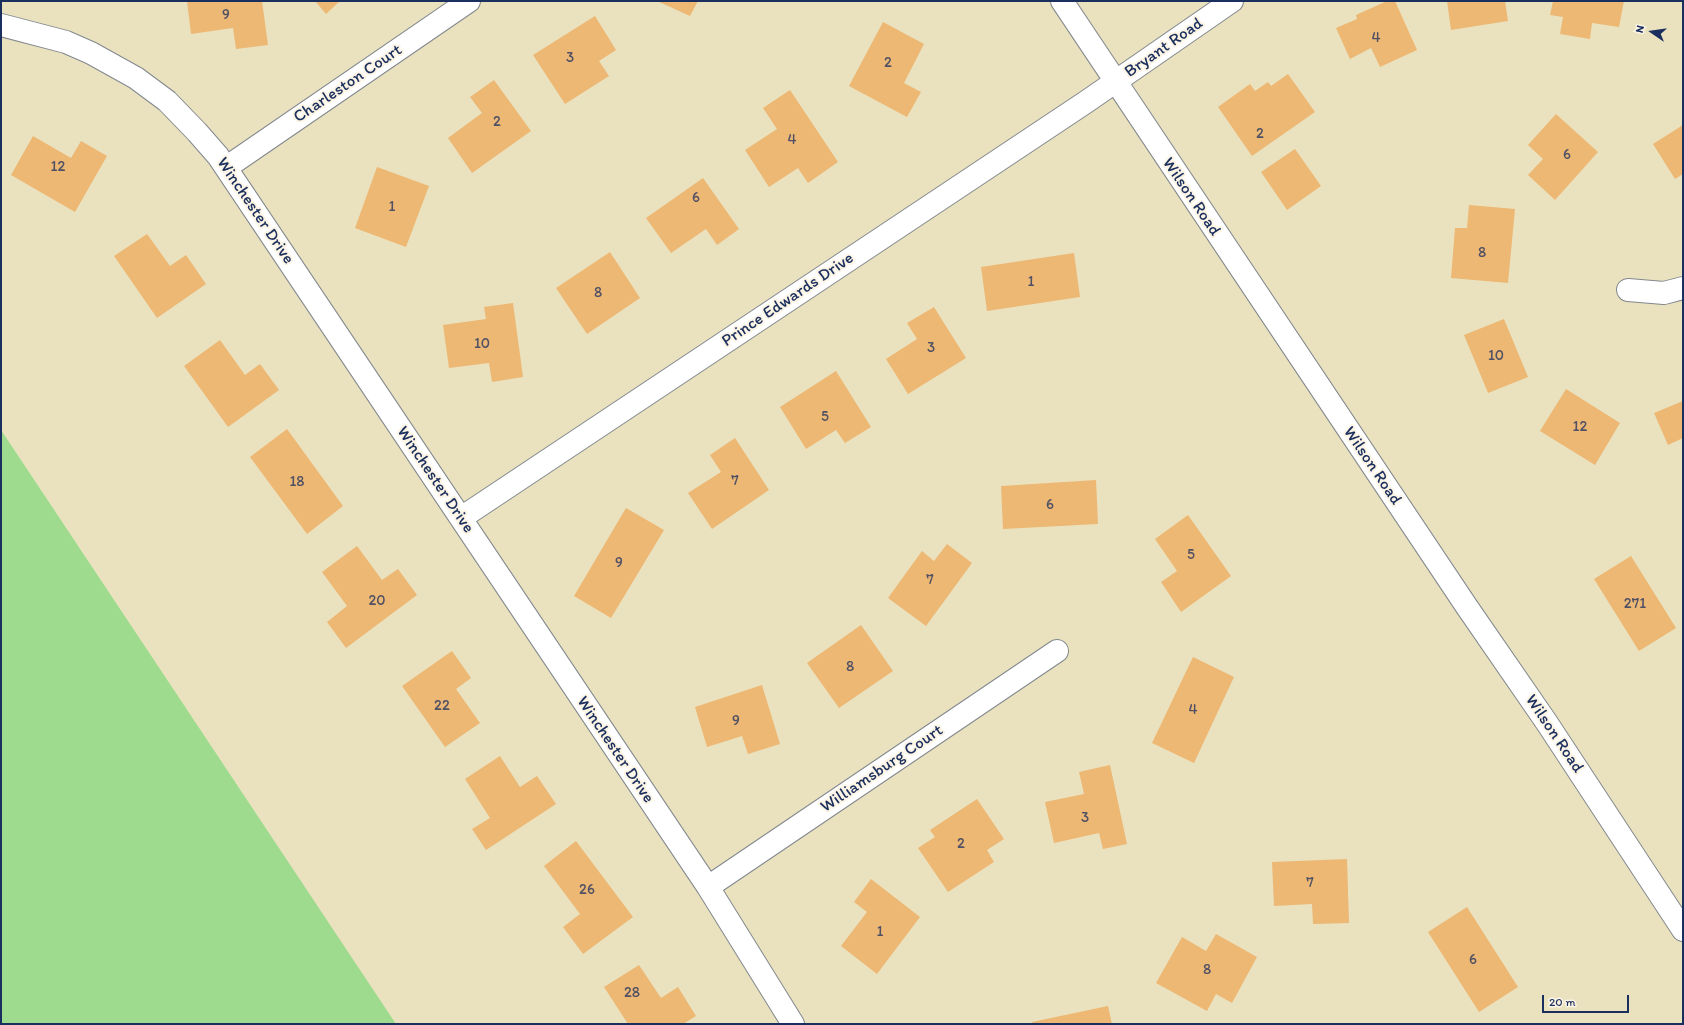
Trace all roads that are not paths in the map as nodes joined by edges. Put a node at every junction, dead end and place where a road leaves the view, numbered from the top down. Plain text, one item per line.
1 (469, 1) edge
2 (1062, 1) edge
3 (1232, 1) edge
4 (1, 25) edge
5 (1114, 82) junction
6 (226, 167) junction
7 (1683, 288) edge
8 (1628, 290) dead end
9 (461, 518) junction
10 (1057, 651) dead end
11 (708, 887) junction
12 (1683, 930) edge
13 (792, 1024) edge

1 - 6 street, Charleston Court
2 - 5 street, Wilson Road
3 - 5 street, Bryant Road
4 - 6 street, Winchester Drive
5 - 9 street, Prince Edwards Drive
5 - 12 street, Wilson Road
6 - 9 street, Winchester Drive
7 - 8 street
9 - 11 street, Winchester Drive
10 - 11 street, Williamsburg Court
11 - 13 street, Winchester Drive

